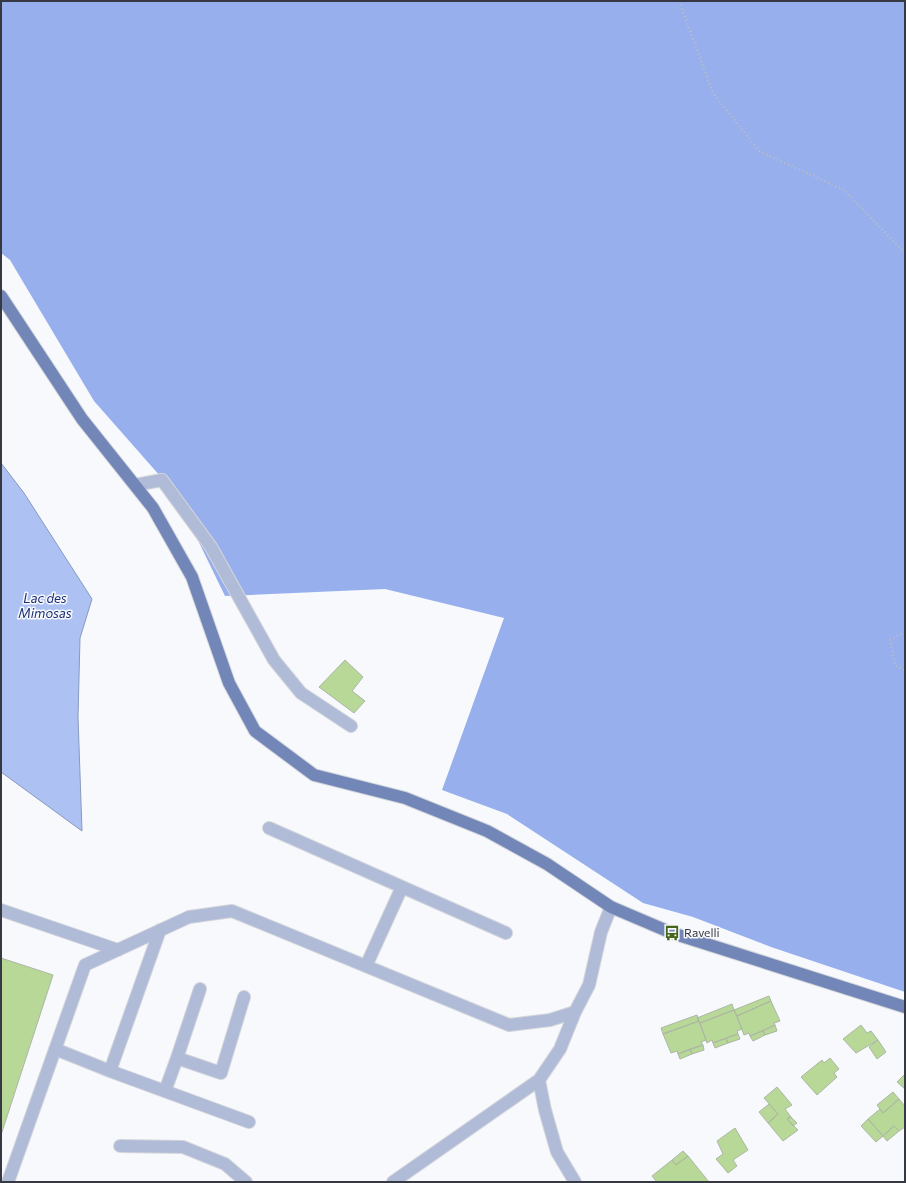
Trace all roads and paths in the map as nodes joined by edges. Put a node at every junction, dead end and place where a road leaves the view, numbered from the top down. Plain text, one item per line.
1 (679, 1) edge
2 (905, 253) edge
3 (1, 296) edge
4 (135, 485) junction
5 (905, 632) edge
6 (905, 670) edge
7 (351, 726) dead end
8 (269, 828) dead end
9 (402, 887) junction
10 (611, 907) junction
11 (1, 910) edge
12 (160, 930) junction
13 (506, 933) dead end
14 (118, 950) junction
15 (366, 966) junction
16 (200, 989) dead end
17 (244, 997) dead end
18 (905, 1007) edge
19 (575, 1012) junction
20 (55, 1049) junction
21 (177, 1058) junction
22 (110, 1071) junction
23 (539, 1080) junction
24 (165, 1091) junction
25 (249, 1122) dead end
26 (120, 1146) dead end
27 (8, 1182) edge
28 (246, 1182) edge
29 (394, 1182) edge
30 (575, 1182) edge

1 - 2 path
3 - 4 main road
4 - 7 street
4 - 10 main road
5 - 6 path
8 - 9 street
9 - 13 street
9 - 15 street
10 - 18 main road
10 - 19 street
11 - 14 street
12 - 14 street
12 - 15 street
12 - 22 street
14 - 20 street
15 - 19 street
16 - 21 street
17 - 21 street
19 - 23 street
20 - 22 street
20 - 27 street
21 - 24 street
22 - 24 street
23 - 29 street
23 - 30 street
24 - 25 street
26 - 28 street

